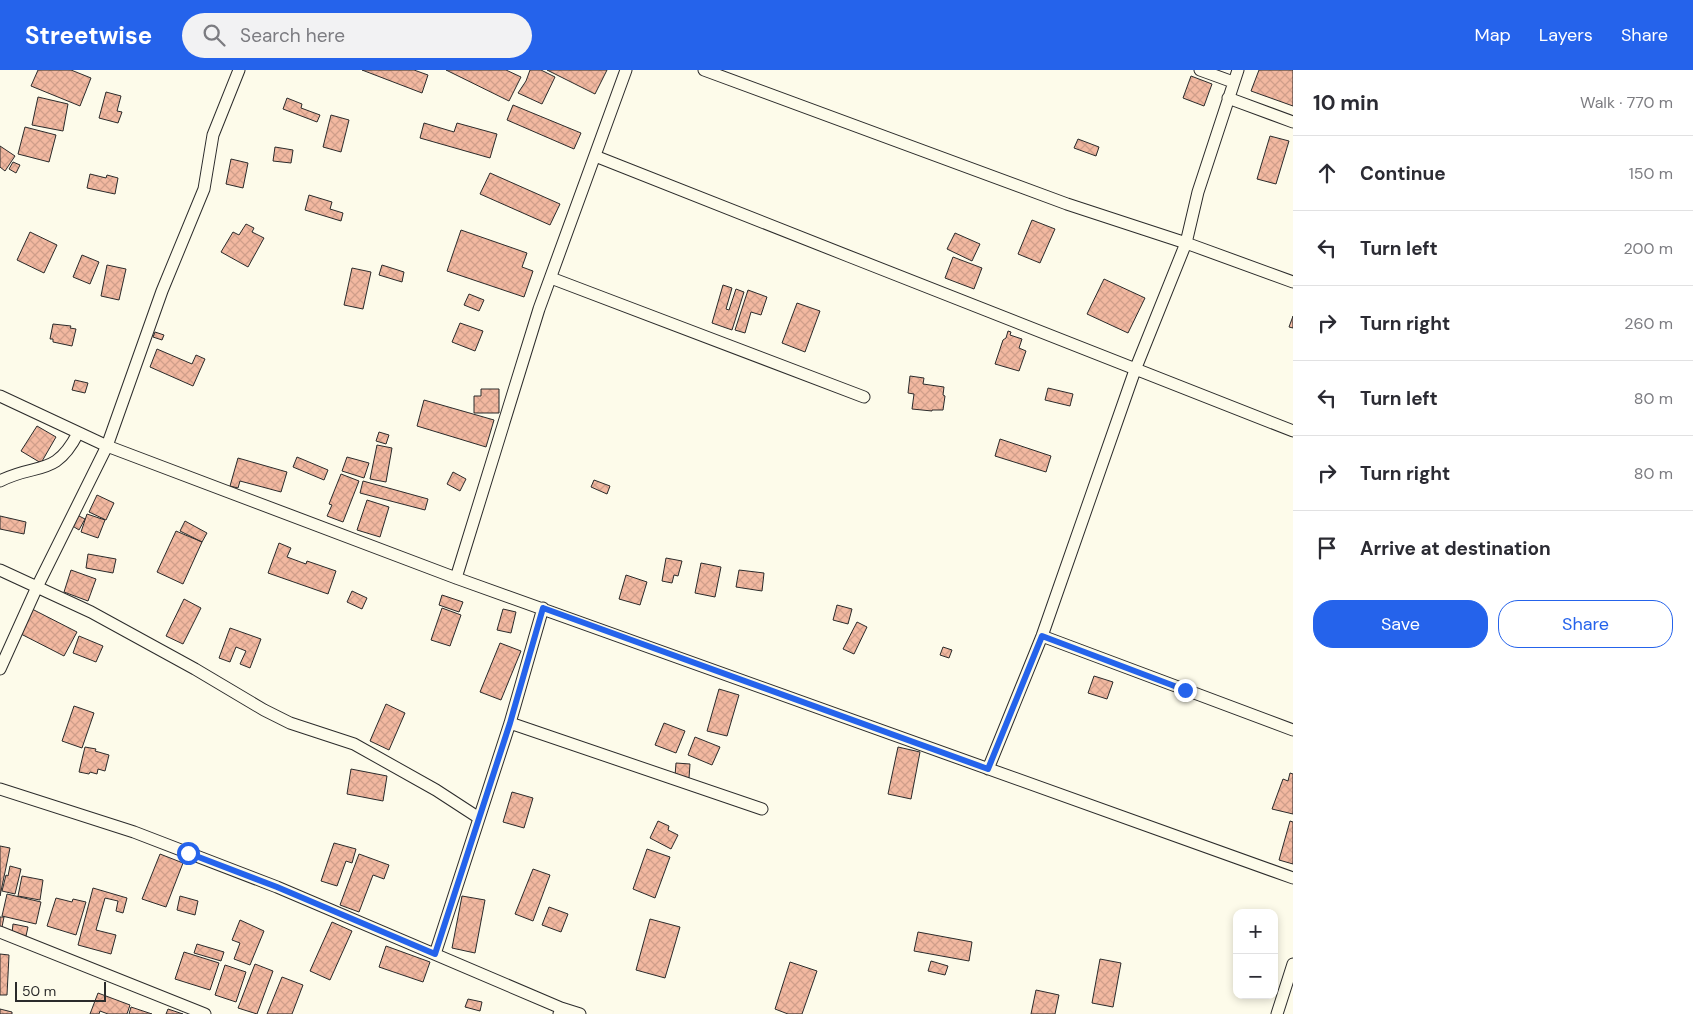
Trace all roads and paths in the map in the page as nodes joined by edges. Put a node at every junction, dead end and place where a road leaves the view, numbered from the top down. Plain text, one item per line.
1 (239, 70) edge
2 (626, 70) edge
3 (704, 70) edge
4 (1200, 70) edge
5 (1238, 70) edge
6 (1233, 82) junction
7 (1228, 98) junction
8 (1293, 122) edge
9 (595, 156) junction
10 (1186, 243) junction
11 (551, 278) junction
12 (1293, 282) edge
13 (1135, 370) junction
14 (0, 396) edge
15 (864, 397) dead end
16 (1293, 431) edge
17 (78, 433) junction
18 (107, 446) junction
19 (0, 481) edge
20 (0, 570) edge
21 (456, 578) junction
22 (37, 587) junction
23 (543, 608) junction
24 (1042, 636) junction
25 (0, 669) edge
26 (510, 723) junction
27 (1293, 730) edge
28 (988, 769) junction
29 (0, 789) edge
30 (762, 809) dead end
31 (479, 818) junction
32 (1293, 878) edge
33 (0, 932) edge
34 (435, 954) junction
35 (1293, 964) edge
36 (560, 1011) edge
37 (205, 1014) edge
38 (580, 1014) edge
39 (1277, 1014) edge

1 - 18 street
2 - 9 street
3 - 10 street
4 - 6 street
5 - 6 street
6 - 7 street
7 - 8 street
7 - 10 street
9 - 11 street
9 - 13 street
10 - 12 street
10 - 13 street
11 - 15 street
11 - 21 street
13 - 16 street
13 - 24 street
14 - 17 street
17 - 18 street
17 - 19 street
18 - 21 street
18 - 22 street
20 - 22 street
21 - 23 street
22 - 25 street
22 - 31 street
23 - 26 street
23 - 28 street
24 - 27 street
24 - 28 street
26 - 30 street
26 - 31 street
28 - 32 street
29 - 34 street
31 - 34 street
33 - 37 street
34 - 36 street
35 - 39 street
36 - 38 street

